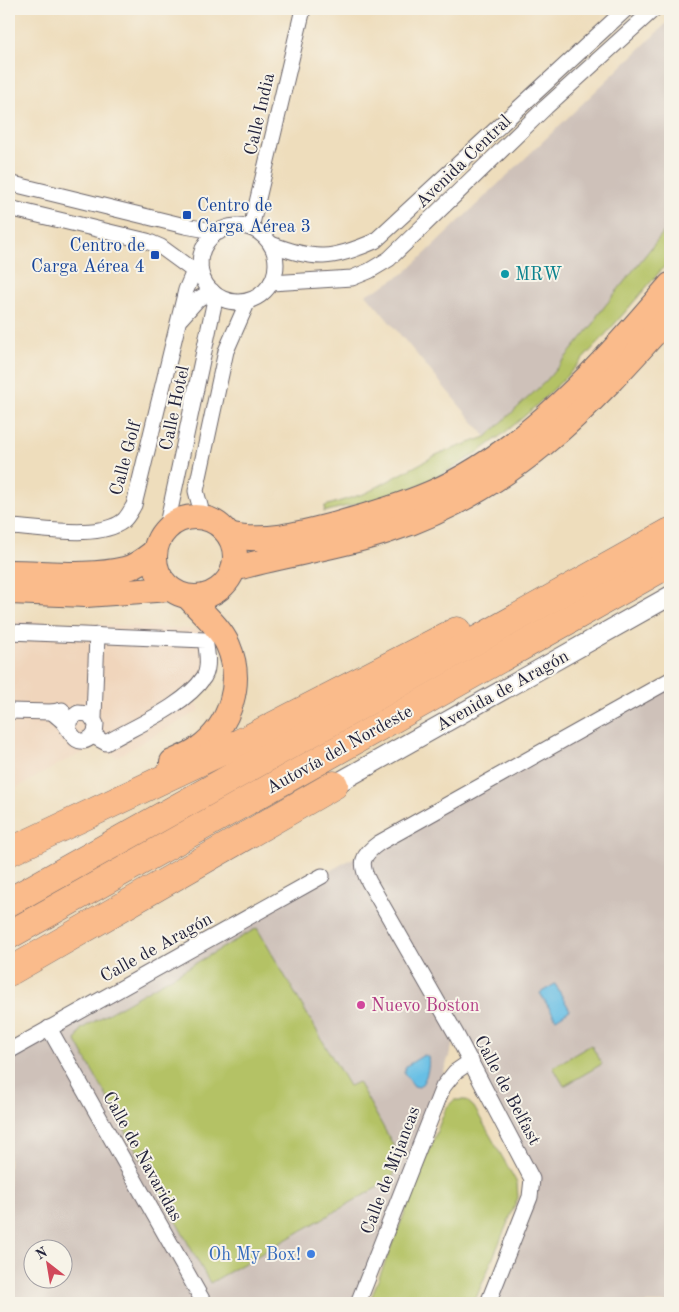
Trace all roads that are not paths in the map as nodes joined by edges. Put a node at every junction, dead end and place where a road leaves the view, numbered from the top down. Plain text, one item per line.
1 (303, 9) edge
2 (626, 9) edge
3 (654, 9) edge
4 (9, 183) edge
5 (9, 208) edge
6 (251, 228) junction
7 (220, 232) junction
8 (271, 244) junction
9 (199, 271) junction
10 (271, 283) junction
11 (670, 285) edge
12 (214, 293) junction
13 (248, 301) junction
14 (670, 316) edge
15 (180, 319) junction
16 (670, 512) edge
17 (203, 517) junction
18 (670, 519) edge
19 (9, 527) edge
20 (166, 529) junction
21 (670, 532) edge
22 (229, 535) junction
23 (155, 551) junction
24 (670, 563) edge
25 (234, 569) junction
26 (9, 572) edge
27 (9, 592) edge
28 (179, 593) junction
29 (86, 594) junction
30 (670, 596) edge
31 (9, 604) edge
32 (9, 632) edge
33 (97, 635) junction
34 (670, 680) edge
35 (9, 711) edge
36 (52, 712) junction
37 (78, 713) junction
38 (94, 718) junction
39 (68, 729) junction
40 (93, 736) junction
41 (334, 785) junction
42 (214, 788) junction
43 (39, 837) junction
44 (9, 852) edge
45 (322, 876) dead end
46 (9, 902) edge
47 (9, 935) edge
48 (9, 964) edge
49 (9, 972) edge
50 (49, 1028) junction
51 (9, 1051) edge
52 (471, 1062) junction
53 (204, 1303) edge
54 (358, 1303) edge
55 (488, 1303) edge

1 - 6 street, Calle India
2 - 8 street, Avenida Central
3 - 10 street, Avenida Central
4 - 7 street
5 - 9 street
6 - 7 street
6 - 8 street
7 - 9 street
8 - 10 street
9 - 12 street
9 - 15 street, Calle Golf
10 - 13 street
11 - 22 main road
12 - 13 street
12 - 15 street, Calle Golf
12 - 20 street, Calle Hotel
13 - 17 street
14 - 25 main road
15 - 19 street, Calle Golf
16 - 43 highway
17 - 20 main road
17 - 22 main road
18 - 42 highway
20 - 23 main road
21 - 42 highway, Autovía del Nordeste
22 - 25 main road
23 - 26 main road
23 - 28 main road
24 - 47 highway, Autovía del Nordeste
25 - 28 main road
27 - 29 main road
28 - 29 main road
28 - 43 main road
29 - 31 street
30 - 41 street, Avenida de Aragón
32 - 33 street
33 - 38 street
33 - 40 street
34 - 52 street, Calle de Belfast
35 - 36 street
36 - 37 street
36 - 39 street
37 - 38 street
37 - 39 street
38 - 40 street
39 - 40 street
41 - 48 highway
41 - 49 highway
42 - 46 highway, Autovía del Nordeste
43 - 44 highway
45 - 50 street, Calle de Aragón
50 - 51 street, Calle de Aragón
50 - 53 street, Calle de Navaridas
52 - 54 street, Calle de Mijancas
52 - 55 street, Calle de Belfast

